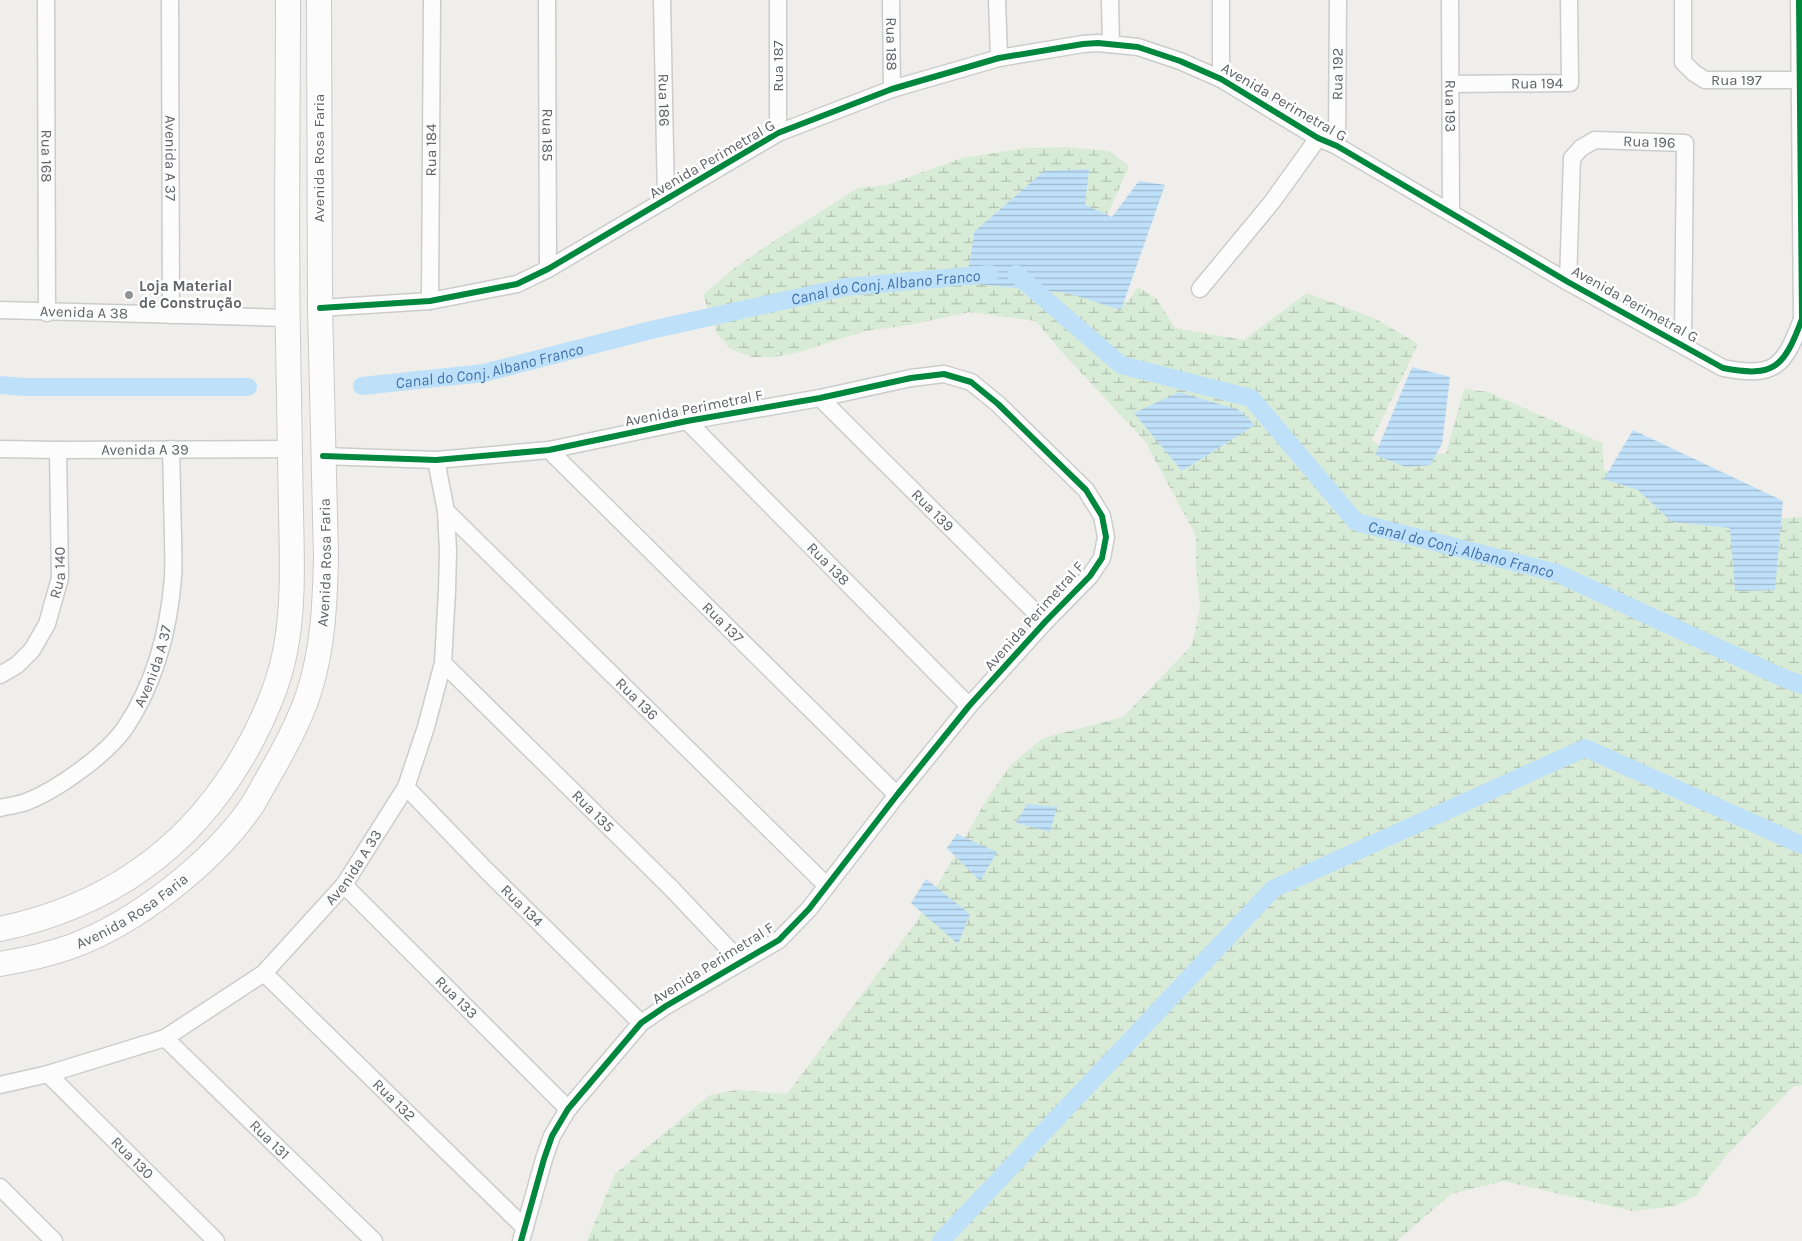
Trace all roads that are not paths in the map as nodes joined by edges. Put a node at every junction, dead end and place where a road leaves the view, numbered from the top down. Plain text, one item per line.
1 (46, 0) edge
2 (170, 0) edge
3 (288, 0) edge
4 (319, 0) edge
5 (432, 0) edge
6 (547, 0) edge
7 (662, 0) edge
8 (778, 0) edge
9 (891, 0) edge
10 (997, 0) edge
11 (1110, 0) edge
12 (1221, 0) edge
13 (1338, 0) edge
14 (1450, 0) edge
15 (1570, 0) edge
16 (1683, 0) edge
17 (1798, 0) edge
18 (1111, 44) junction
19 (999, 58) junction
20 (1221, 79) junction
21 (1799, 80) junction
22 (1451, 84) junction
23 (892, 88) junction
24 (778, 133) junction
25 (1318, 138) junction
26 (1337, 146) junction
27 (666, 200) junction
28 (1451, 213) junction
29 (548, 269) junction
30 (1568, 282) junction
31 (1200, 289) dead end
32 (430, 301) junction
33 (320, 308) junction
34 (0, 310) edge
35 (47, 313) junction
36 (171, 314) junction
37 (288, 318) junction
38 (1683, 345) junction
39 (820, 398) junction
40 (687, 422) junction
41 (171, 448) junction
42 (0, 449) edge
43 (290, 449) junction
44 (58, 450) junction
45 (549, 450) junction
46 (323, 456) junction
47 (436, 460) junction
48 (446, 511) junction
49 (292, 557) junction
50 (326, 557) junction
51 (1045, 622) junction
52 (442, 663) junction
53 (0, 675) edge
54 (969, 706) junction
55 (406, 787) junction
56 (897, 795) junction
57 (0, 808) edge
58 (344, 885) junction
59 (827, 886) junction
60 (0, 929) edge
61 (741, 962) junction
62 (0, 964) edge
63 (264, 973) junction
64 (641, 1023) junction
65 (165, 1038) junction
66 (48, 1074) junction
67 (0, 1085) edge
68 (568, 1110) junction
69 (0, 1187) edge
70 (523, 1234) edge
71 (54, 1241) edge
72 (216, 1241) edge
73 (374, 1241) edge

1 - 35 street, Rua 168
2 - 36 street, Avenida A 37
3 - 37 street, Avenida Rosa Faria
4 - 33 street, Avenida Rosa Faria
5 - 32 street, Rua 184
6 - 29 street, Rua 185
7 - 27 street, Rua 186
8 - 24 street, Rua 187
9 - 23 street, Rua 188
10 - 19 street
11 - 18 street
12 - 20 street
13 - 26 street, Rua 192
14 - 22 street, Rua 193
15 - 22 street, Rua 194
16 - 21 street, Rua 197
17 - 21 street, Avenida Perimetral G
18 - 19 street, Avenida Perimetral G
18 - 20 street, Avenida Perimetral G
19 - 23 street, Avenida Perimetral G
20 - 25 street, Avenida Perimetral G
21 - 38 street, Avenida Perimetral G
22 - 28 street, Rua 193
23 - 24 street, Avenida Perimetral G
24 - 27 street, Avenida Perimetral G
25 - 26 street, Avenida Perimetral G
25 - 31 street
26 - 28 street, Avenida Perimetral G
27 - 29 street, Avenida Perimetral G
28 - 30 street, Avenida Perimetral G
29 - 32 street, Avenida Perimetral G
30 - 38 street, Avenida Perimetral G
30 - 38 street, Rua 196
32 - 33 street, Avenida Perimetral G
33 - 46 street, Avenida Rosa Faria
34 - 35 street, Avenida A 38
35 - 36 street, Avenida A 38
36 - 37 street, Avenida A 38
37 - 43 street, Avenida Rosa Faria
39 - 40 street, Avenida Perimetral F
39 - 51 street, Rua 139
39 - 51 street, Avenida Perimetral F
40 - 45 street, Avenida Perimetral F
40 - 54 street, Rua 138
41 - 43 street, Avenida A 39
41 - 44 street, Avenida A 39
41 - 57 street, Avenida A 37
42 - 44 street, Avenida A 39
43 - 49 street, Avenida Rosa Faria
44 - 53 street, Rua 140
45 - 47 street, Avenida Perimetral F
45 - 56 street, Rua 137
46 - 47 street, Avenida Perimetral F
46 - 50 street, Avenida Rosa Faria
47 - 48 street, Avenida A 33
48 - 52 street, Avenida A 33
48 - 59 street, Rua 136
49 - 50 street
49 - 60 street, Avenida Rosa Faria
50 - 62 street, Avenida Rosa Faria
51 - 54 street, Avenida Perimetral F
52 - 55 street, Avenida A 33
52 - 61 street, Rua 135
54 - 56 street, Avenida Perimetral F
55 - 58 street, Avenida A 33
55 - 64 street, Rua 134
56 - 59 street, Avenida Perimetral F
58 - 63 street, Avenida A 33
58 - 68 street, Rua 133
59 - 61 street, Avenida Perimetral F
61 - 64 street, Avenida Perimetral F
63 - 65 street, Avenida A 33
63 - 70 street, Rua 132
64 - 68 street, Avenida Perimetral F
65 - 66 street, Avenida A 33
65 - 73 street, Rua 131
66 - 67 street, Avenida A 33
66 - 72 street, Rua 130
68 - 70 street, Avenida Perimetral F
69 - 71 street

